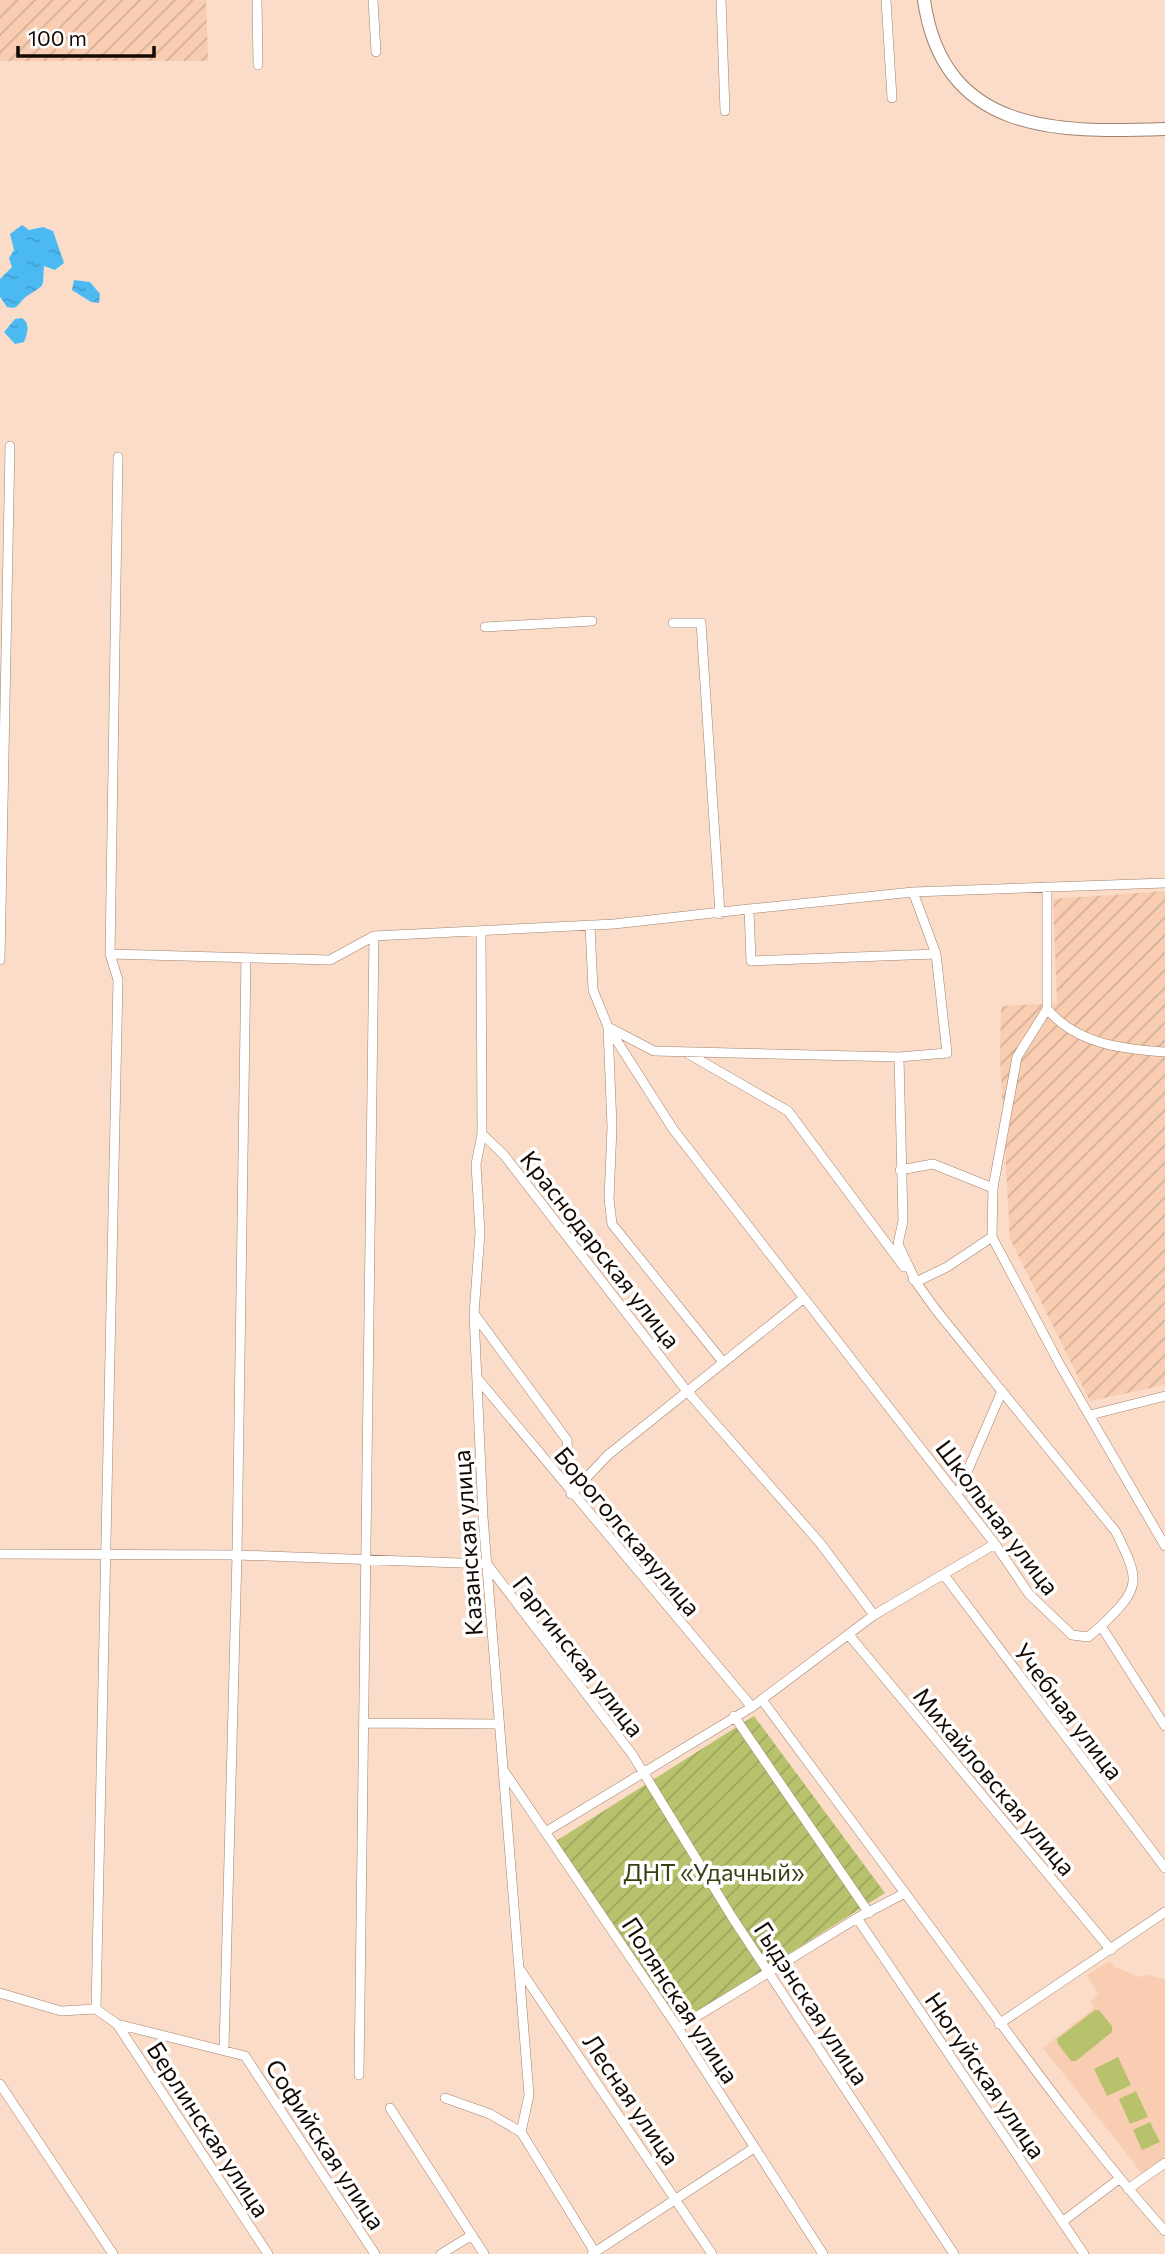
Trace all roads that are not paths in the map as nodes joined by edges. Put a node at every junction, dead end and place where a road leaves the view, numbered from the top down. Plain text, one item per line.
1 (257, 0) edge
2 (373, 0) edge
3 (720, 0) edge
4 (886, 0) edge
5 (924, 0) edge
6 (376, 52) dead end
7 (258, 65) dead end
8 (892, 97) dead end
9 (725, 111) dead end
10 (1165, 129) edge
11 (10, 446) dead end
12 (118, 457) dead end
13 (592, 621) dead end
14 (673, 623) dead end
15 (485, 627) dead end
16 (1165, 883) edge
17 (1047, 887) junction
18 (913, 892) junction
19 (749, 909) junction
20 (720, 914) junction
21 (0, 923) edge
22 (590, 925) junction
23 (481, 931) junction
24 (374, 936) junction
25 (110, 954) junction
26 (936, 954) junction
27 (246, 958) junction
28 (0, 960) edge
29 (1047, 1009) junction
30 (608, 1027) junction
31 (685, 1052) junction
32 (1165, 1052) edge
33 (899, 1058) junction
34 (482, 1134) junction
35 (900, 1170) junction
36 (993, 1188) junction
37 (992, 1237) junction
38 (916, 1282) junction
39 (804, 1298) junction
40 (474, 1314) junction
41 (723, 1362) junction
42 (477, 1378) junction
43 (686, 1390) junction
44 (1002, 1391) junction
45 (1165, 1396) edge
46 (1090, 1415) junction
47 (571, 1494) junction
48 (957, 1494) junction
49 (995, 1544) junction
50 (1165, 1546) edge
51 (0, 1554) edge
52 (107, 1554) junction
53 (237, 1555) junction
54 (368, 1559) junction
55 (487, 1564) junction
56 (944, 1575) junction
57 (874, 1615) junction
58 (1101, 1626) junction
59 (849, 1635) junction
60 (761, 1700) junction
61 (752, 1707) junction
62 (734, 1716) junction
63 (365, 1723) junction
64 (498, 1724) junction
65 (1165, 1726) edge
66 (503, 1769) junction
67 (641, 1771) junction
68 (547, 1831) junction
69 (1165, 1868) edge
70 (905, 1893) junction
71 (869, 1913) junction
72 (1165, 1913) edge
73 (857, 1918) junction
74 (1111, 1950) junction
75 (518, 1967) junction
76 (771, 1973) junction
77 (0, 1993) edge
78 (96, 2009) junction
79 (999, 2024) junction
80 (117, 2025) junction
81 (678, 2028) junction
82 (224, 2048) junction
83 (359, 2075) dead end
84 (0, 2084) edge
85 (445, 2098) dead end
86 (390, 2108) dead end
87 (521, 2132) junction
88 (754, 2148) junction
89 (1165, 2163) edge
90 (1119, 2179) junction
91 (1128, 2189) junction
92 (677, 2200) junction
93 (1062, 2222) junction
94 (1165, 2231) edge
95 (472, 2235) junction
96 (594, 2253) edge
97 (113, 2254) edge
98 (268, 2254) edge
99 (375, 2254) edge
100 (441, 2254) edge
101 (484, 2254) edge
102 (712, 2254) edge
103 (823, 2254) edge
104 (954, 2254) edge
105 (1084, 2254) edge

1 - 7 street
2 - 6 street
3 - 9 street
4 - 8 street
5 - 10 main road
11 - 21 street
12 - 25 street
13 - 15 street
14 - 20 street
16 - 17 street
17 - 18 street
17 - 29 street
18 - 19 street
18 - 26 street
19 - 20 street
19 - 26 street
20 - 22 street
21 - 28 street
22 - 23 street
22 - 30 street
23 - 24 street
23 - 34 street, Казанская улица
24 - 27 street
24 - 54 street
25 - 27 street
25 - 52 street
26 - 33 street
27 - 53 street
29 - 32 street
29 - 36 street
30 - 31 street
30 - 39 street, Школьная улица
30 - 41 street
31 - 33 street
31 - 38 street
33 - 35 street
34 - 40 street, Казанская улица
34 - 43 street, Краснодарская улица
35 - 36 street
35 - 38 street
36 - 37 street
37 - 38 street
37 - 46 street
38 - 44 street
39 - 41 street
39 - 48 street, Школьная улица
40 - 42 street, Казанская улица
40 - 47 street
41 - 43 street
42 - 47 street, Бороголскаяулица
42 - 55 street, Казанская улица
43 - 47 street
43 - 57 street
44 - 48 street
44 - 58 street
45 - 46 street
46 - 50 street
47 - 61 street, Бороголскаяулица
48 - 49 street, Школьная улица
49 - 56 street
49 - 58 street, Школьная улица
51 - 52 street
52 - 53 street
52 - 78 street
53 - 54 street
53 - 82 street
54 - 55 street
54 - 63 street
55 - 64 street, Казанская улица
55 - 67 street, Гаргинская улица
56 - 57 street
56 - 69 street, Учебная улица
57 - 59 street
58 - 65 street
59 - 60 street
59 - 74 street, Михайловская улица
60 - 61 street
60 - 70 street
61 - 62 street
62 - 67 street
62 - 71 street
63 - 64 street
63 - 83 street
64 - 66 street, Казанская улица
66 - 68 street, Полянская улица
66 - 75 street, Казанская улица
67 - 68 street
67 - 76 street, Гыдэнская улица
68 - 81 street, Полянская улица
70 - 71 street
70 - 79 street
71 - 73 street
72 - 74 street
73 - 76 street
73 - 93 street, Нюгуйская улица
74 - 79 street
75 - 87 street, Казанская улица
75 - 92 street, Лесная улица
76 - 81 street
76 - 104 street, Гыдэнская улица
77 - 78 street
78 - 80 street
79 - 90 street
80 - 82 street
80 - 98 street, Берлинская улица
81 - 88 street, Полянская улица
82 - 99 street, Софийская улица
84 - 97 street
85 - 87 street
86 - 95 street
87 - 96 street
88 - 92 street
88 - 103 street, Полянская улица
89 - 91 street
90 - 91 street
90 - 93 street
91 - 94 street
92 - 96 street
92 - 102 street, Лесная улица
93 - 105 street, Нюгуйская улица
95 - 100 street
95 - 101 street

